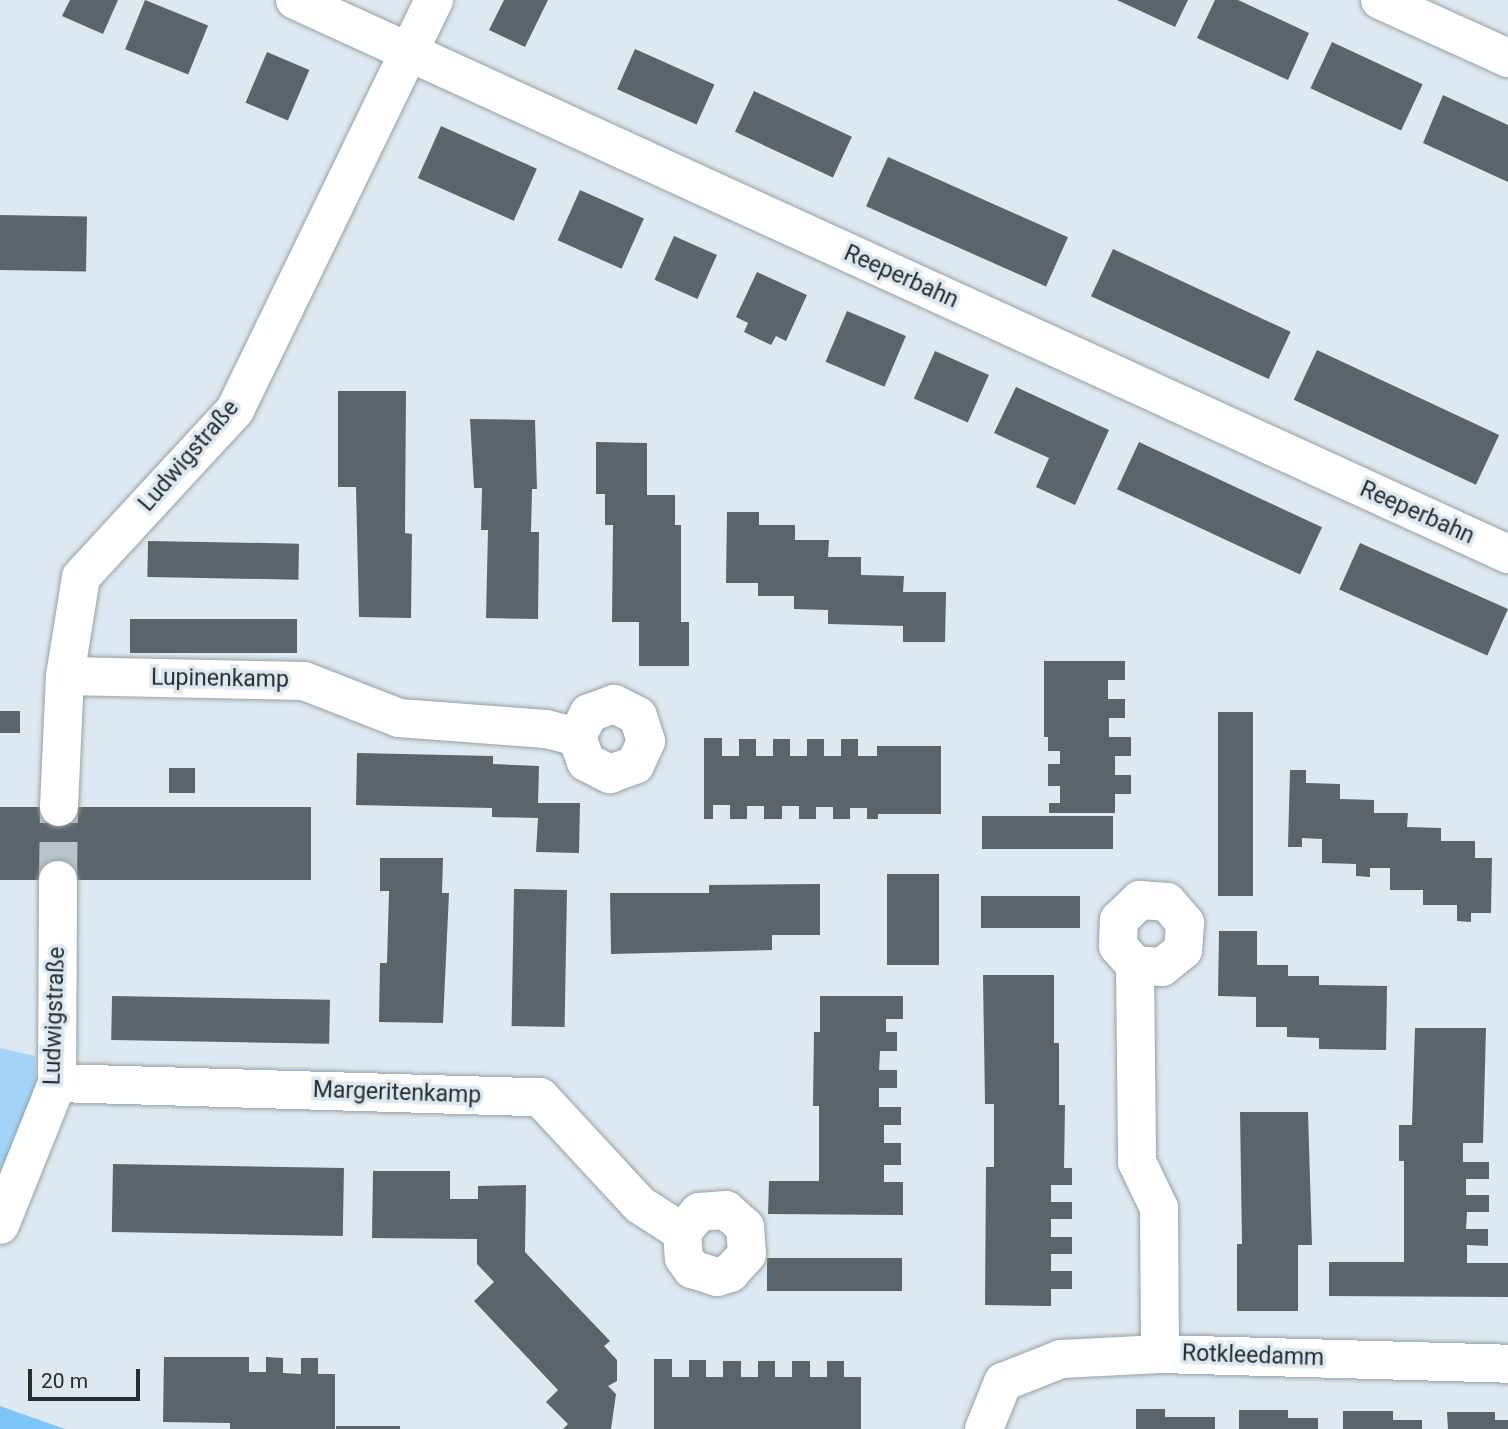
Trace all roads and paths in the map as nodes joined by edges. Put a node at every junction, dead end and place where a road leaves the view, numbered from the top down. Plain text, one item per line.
1 (295, 0) edge
2 (434, 0) edge
3 (1380, 0) edge
4 (410, 54) junction
5 (1508, 58) edge
6 (1508, 554) edge
7 (65, 676) junction
8 (577, 737) dead end
9 (59, 807) tunnel mouth
10 (58, 880) tunnel mouth
11 (1135, 965) dead end
12 (57, 1083) junction
13 (0, 1225) edge
14 (682, 1232) dead end
15 (1160, 1354) junction
16 (1508, 1364) edge
17 (984, 1429) edge

1 - 4 street, Reeperbahn
2 - 4 street, Ludwigstraße
3 - 5 street
4 - 6 street, Reeperbahn
4 - 7 street, Ludwigstraße
7 - 8 street, Lupinenkamp
7 - 9 street, Ludwigstraße
10 - 12 street, Ludwigstraße
11 - 15 street
12 - 13 street, Ludwigstraße
12 - 14 street, Margeritenkamp
15 - 16 street, Rotkleedamm
15 - 17 street, Rotkleedamm

